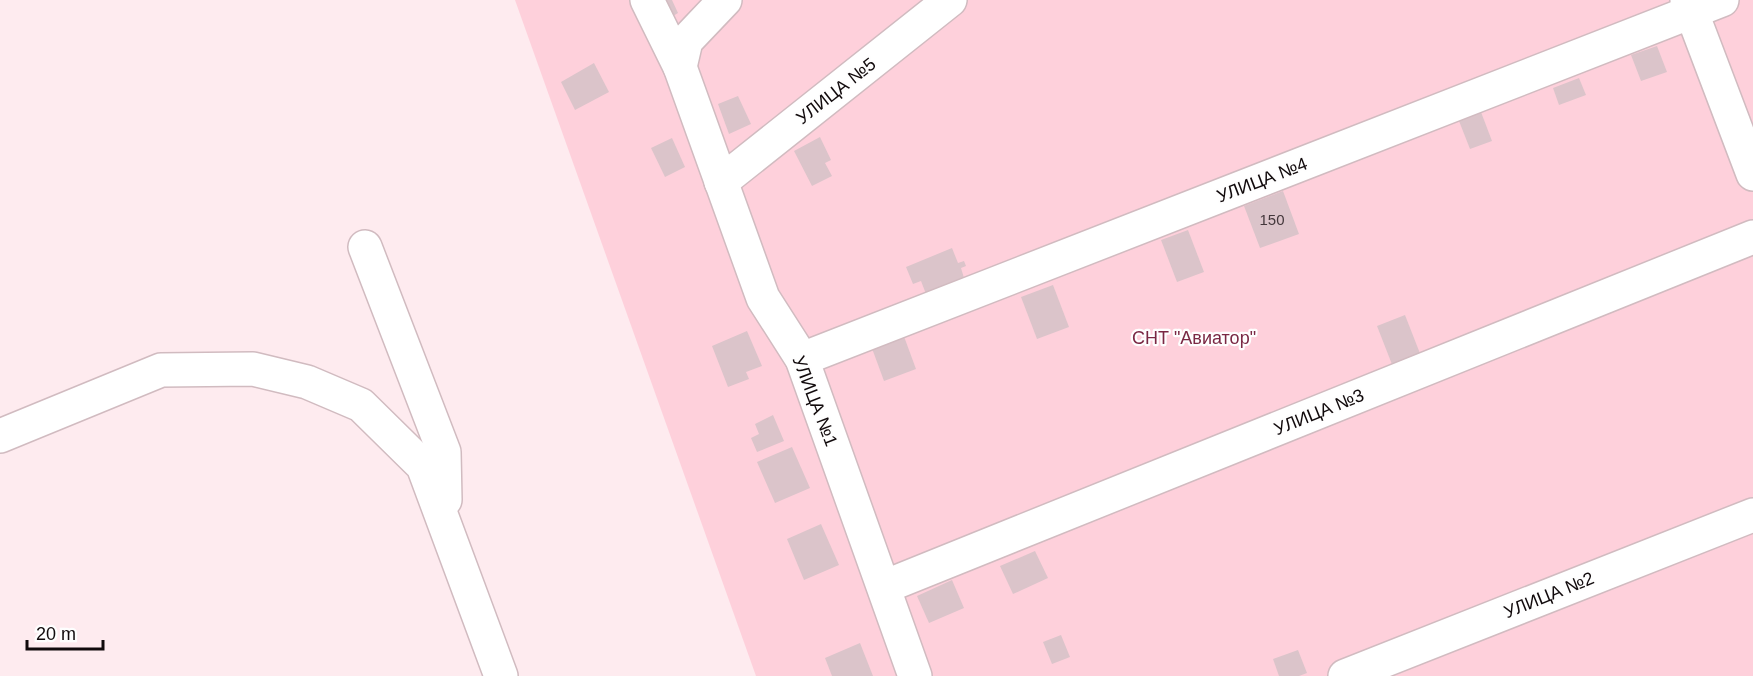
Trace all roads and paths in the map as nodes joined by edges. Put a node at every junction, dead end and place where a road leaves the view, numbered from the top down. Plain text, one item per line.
1 (646, 0) edge
2 (725, 0) edge
3 (950, 0) edge
4 (1722, 0) edge
5 (1690, 6) edge
6 (680, 67) junction
7 (1753, 174) edge
8 (721, 182) junction
9 (1753, 237) edge
10 (365, 247) dead end
11 (802, 359) junction
12 (0, 436) edge
13 (1753, 515) edge
14 (446, 527) junction
15 (884, 586) junction
16 (501, 676) edge
17 (915, 676) edge
18 (1345, 676) edge

1 - 6 street, УЛИЦА №1
2 - 6 street
3 - 8 street, УЛИЦА №5
4 - 5 street, УЛИЦА №4
5 - 7 street
5 - 11 street, УЛИЦА №4
6 - 8 street, УЛИЦА №1
8 - 11 street, УЛИЦА №1
9 - 15 street, УЛИЦА №3
10 - 14 street
11 - 15 street, УЛИЦА №1
12 - 14 street
13 - 18 street, УЛИЦА №2
14 - 16 street
15 - 17 street, УЛИЦА №1

